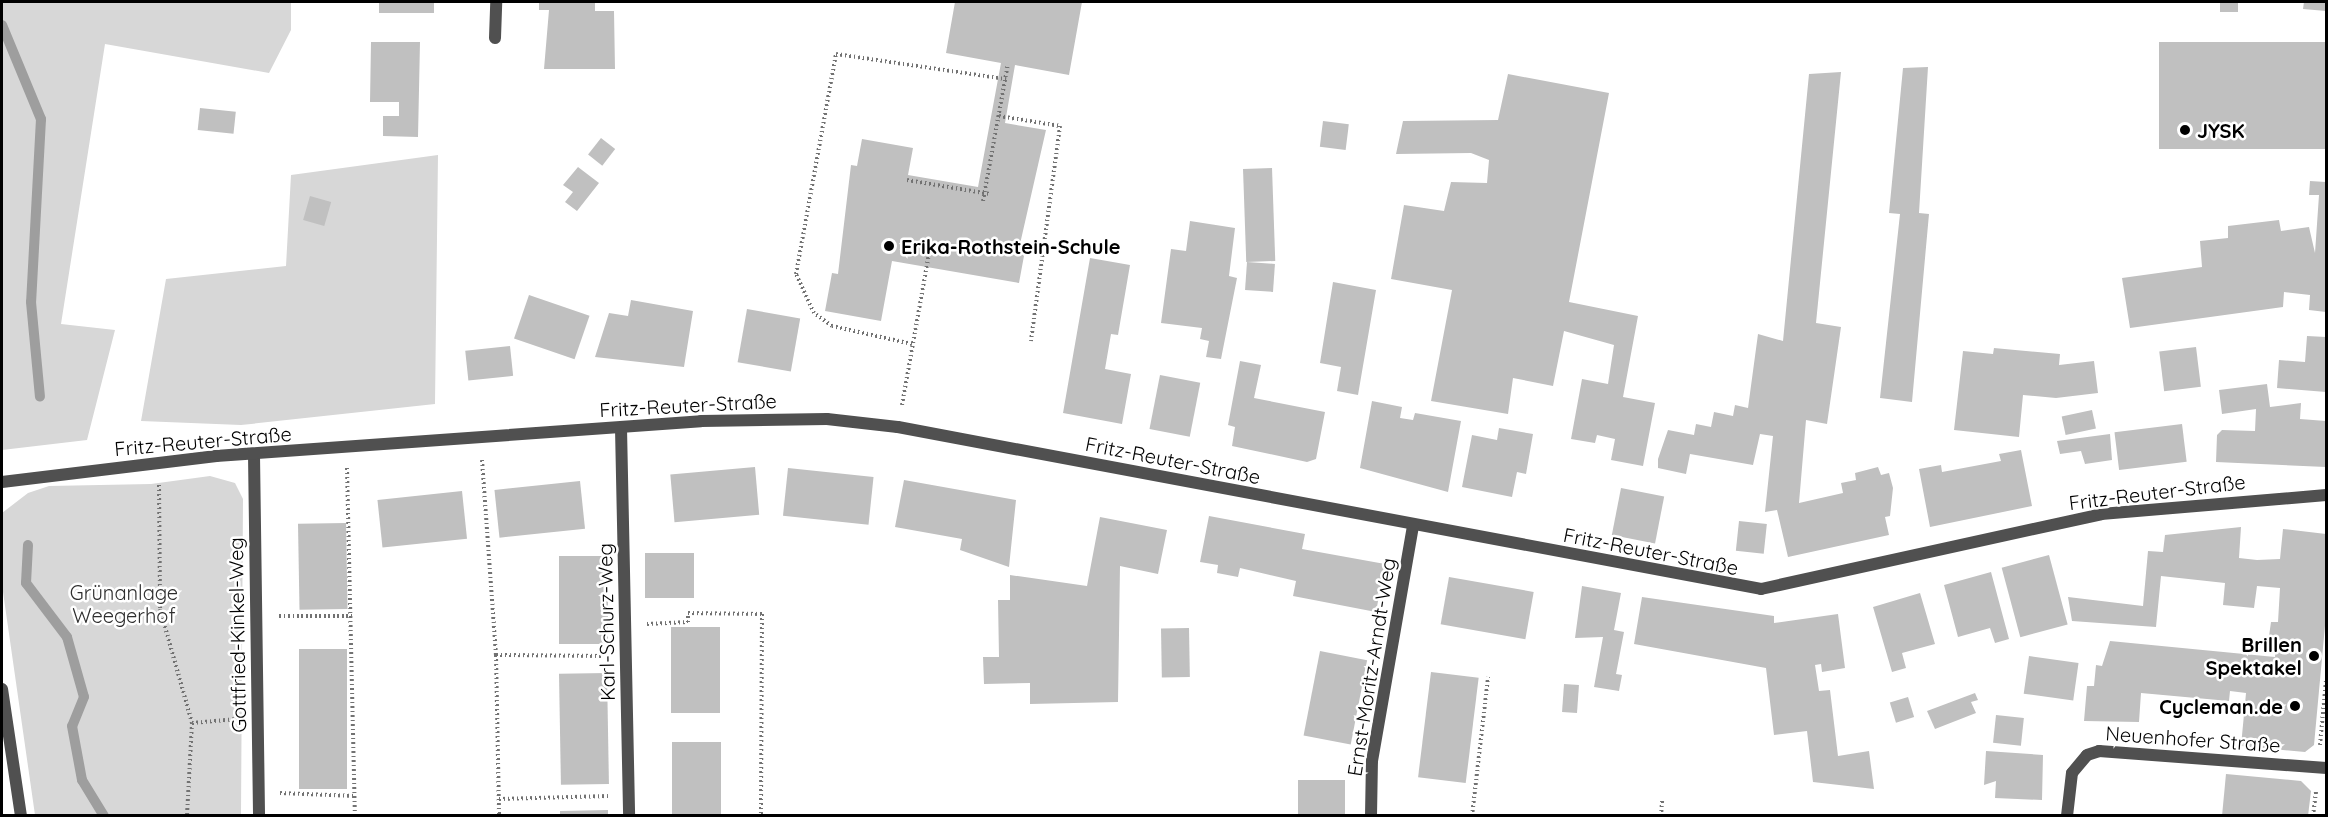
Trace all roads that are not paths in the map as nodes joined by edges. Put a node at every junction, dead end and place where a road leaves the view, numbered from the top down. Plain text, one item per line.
1 (496, 2) edge
2 (495, 38) dead end
3 (621, 428) junction
4 (254, 455) junction
5 (2, 482) edge
6 (2326, 495) edge
7 (1413, 525) junction
8 (2, 689) edge
9 (2326, 768) edge
10 (21, 816) edge
11 (259, 816) edge
12 (630, 816) edge
13 (1371, 816) edge
14 (2067, 816) edge

1 - 2 street
3 - 4 street, Fritz-Reuter-Straße
3 - 7 street, Fritz-Reuter-Straße
3 - 12 street, Karl-Schurz-Weg
4 - 5 street, Fritz-Reuter-Straße
4 - 11 street, Gottfried-Kinkel-Weg
6 - 7 street, Fritz-Reuter-Straße
7 - 13 street, Ernst-Moritz-Arndt-Weg
8 - 10 street
9 - 14 street, Neuenhofer Straße

